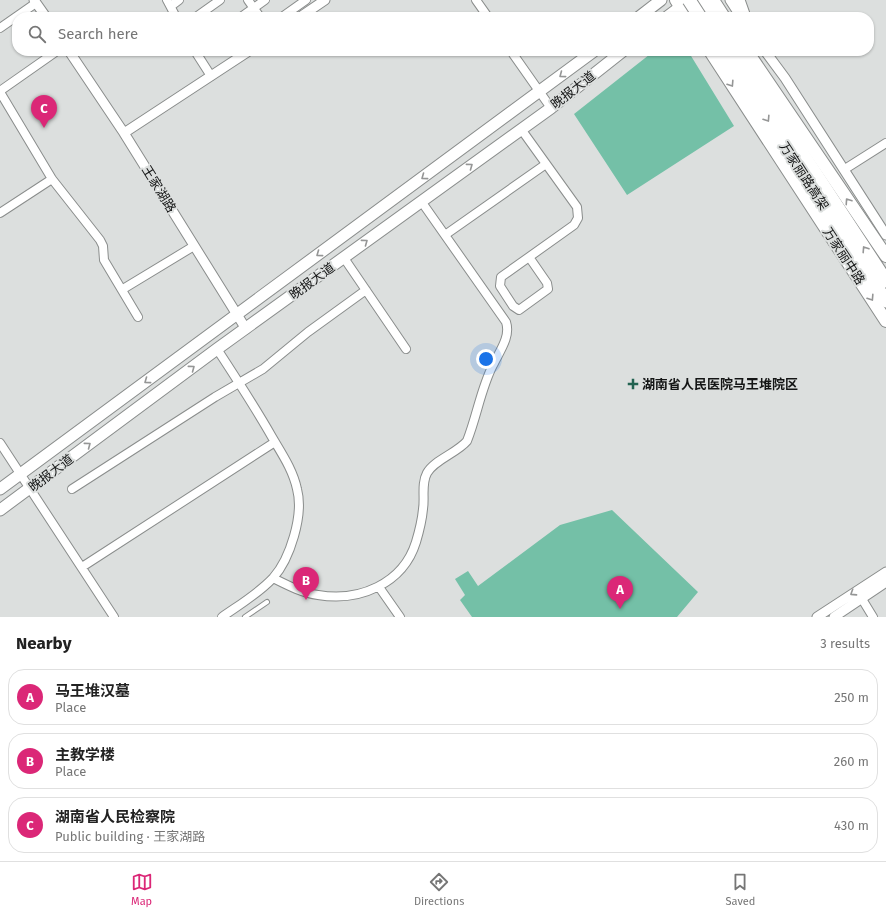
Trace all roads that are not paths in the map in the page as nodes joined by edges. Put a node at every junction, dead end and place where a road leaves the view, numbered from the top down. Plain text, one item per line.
1 (179, 0) edge
2 (220, 0) edge
3 (248, 0) edge
4 (265, 0) edge
5 (306, 0) edge
6 (325, 0) edge
7 (476, 0) edge
8 (661, 0) edge
9 (702, 0) edge
10 (713, 0) edge
11 (730, 0) edge
12 (740, 0) edge
13 (35, 2) edge
14 (684, 2) edge
15 (169, 3) edge
16 (254, 8) junction
17 (22, 12) edge
18 (42, 12) edge
19 (174, 12) edge
20 (203, 12) edge
21 (248, 12) edge
22 (257, 12) edge
23 (289, 12) edge
24 (307, 12) edge
25 (484, 12) edge
26 (645, 12) edge
27 (673, 12) edge
28 (686, 12) edge
29 (695, 12) edge
30 (710, 12) edge
31 (721, 12) edge
32 (738, 12) edge
33 (744, 12) edge
34 (12, 19) edge
35 (0, 28) edge
36 (50, 56) edge
37 (72, 56) edge
38 (198, 56) edge
39 (242, 56) edge
40 (515, 56) edge
41 (587, 56) edge
42 (617, 56) edge
43 (713, 56) edge
44 (725, 56) edge
45 (738, 56) edge
46 (750, 56) edge
47 (769, 56) edge
48 (212, 76) junction
49 (0, 92) edge
50 (540, 92) junction
51 (550, 108) junction
52 (521, 129) junction
53 (124, 133) junction
54 (886, 143) edge
55 (546, 164) junction
56 (845, 169) dead end
57 (52, 179) junction
58 (421, 201) junction
59 (0, 213) edge
60 (886, 234) edge
61 (445, 235) junction
62 (194, 246) junction
63 (886, 256) edge
64 (530, 257) junction
65 (344, 258) junction
66 (886, 281) edge
67 (123, 289) junction
68 (366, 290) junction
69 (886, 301) edge
70 (237, 314) junction
71 (138, 317) dead end
72 (886, 321) edge
73 (246, 329) junction
74 (218, 349) junction
75 (406, 349) dead end
76 (240, 384) junction
77 (275, 442) junction
78 (0, 443) edge
79 (20, 475) junction
80 (30, 488) junction
81 (72, 489) dead end
82 (0, 490) edge
83 (0, 510) edge
84 (82, 567) junction
85 (886, 572) edge
86 (273, 578) junction
87 (886, 582) edge
88 (379, 587) junction
89 (862, 599) junction
90 (267, 602) dead end
91 (114, 617) edge
92 (222, 617) edge
93 (245, 617) edge
94 (400, 617) edge
95 (817, 617) edge
96 (834, 617) edge
97 (873, 617) edge

1 - 15 street
2 - 20 street
3 - 16 street
4 - 16 street
5 - 23 street
6 - 24 street
7 - 25 street
8 - 26 main road
9 - 30 highway
10 - 31 main road
11 - 32 street
12 - 33 main road
13 - 17 street
13 - 18 street
14 - 27 main road
14 - 28 main road
14 - 29 highway, bridge
15 - 19 street
16 - 21 street
16 - 22 street
34 - 35 street
36 - 49 street
37 - 53 street, 王家湖路
38 - 48 street
39 - 48 street
40 - 50 street
41 -> 50 main road, 晚报大道
42 - 51 main road, 晚报大道
43 -> 72 main road, 万家丽中路
44 -> 69 highway, 万家丽路高架
66 -> 45 highway, 万家丽路高架
63 -> 46 main road
47 - 60 street
48 - 53 street
49 - 57 street
50 - 51 street
50 -> 70 main road, 晚报大道
51 - 52 main road, 晚报大道
52 - 55 street
58 -> 52 main road, 晚报大道
53 - 62 street, 王家湖路
54 - 56 street
55 - 61 street
55 - 64 street
57 - 59 street
57 - 67 street
58 - 61 street
65 -> 58 main road, 晚报大道
61 - 88 street
62 - 67 street
62 - 70 street, 王家湖路
64 - 64 street
65 - 68 street
65 - 73 main road, 晚报大道
67 - 71 street
68 - 75 street
68 - 76 street
70 - 73 street, 王家湖路
70 -> 79 main road, 晚报大道
73 - 74 main road, 晚报大道
74 - 76 street
80 -> 74 main road, 晚报大道
76 - 77 street
76 - 81 street
77 - 84 street
77 - 86 street
78 - 79 street
79 - 80 street
79 - 82 main road, 晚报大道
80 - 83 main road, 晚报大道
80 - 84 street
84 - 91 street
85 -> 95 street
86 - 88 street
86 - 92 street
87 - 89 street
88 - 94 street
89 - 96 street
89 - 97 street
90 - 93 lane

